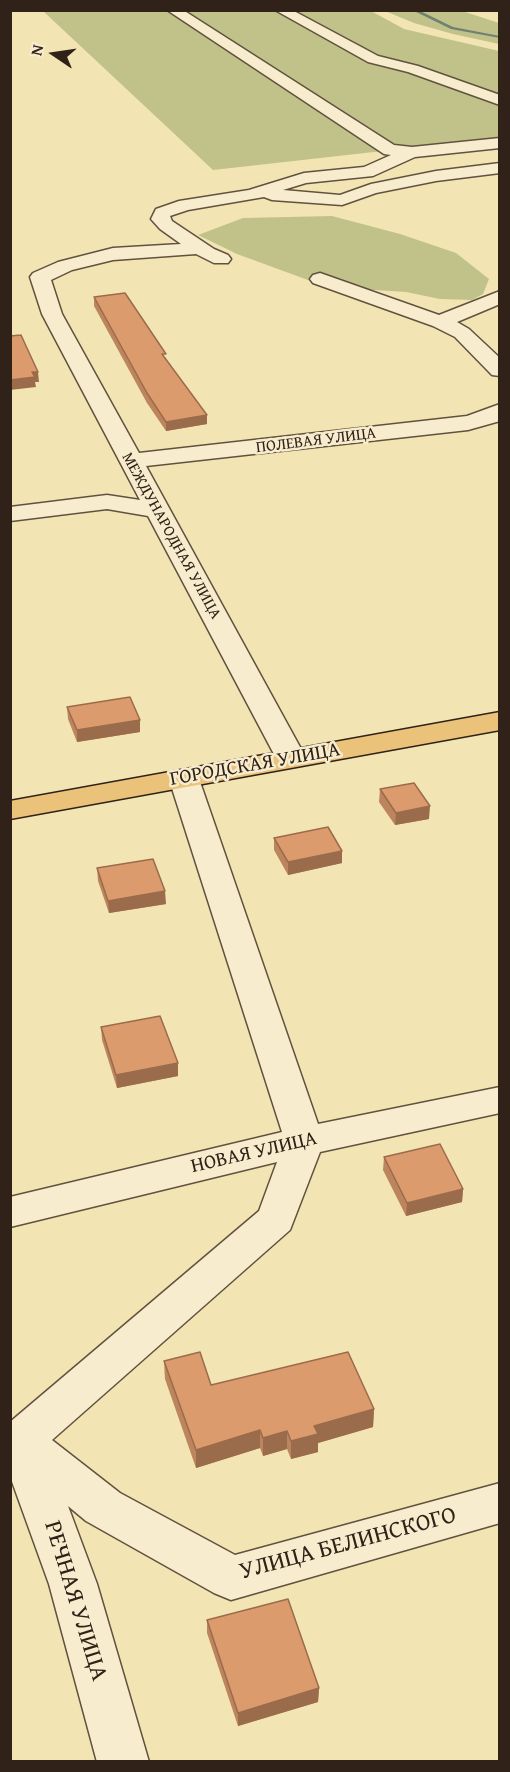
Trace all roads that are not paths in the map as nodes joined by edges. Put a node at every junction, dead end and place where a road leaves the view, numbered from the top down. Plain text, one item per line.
1 (173, 10) edge
2 (281, 10) edge
3 (500, 100) edge
4 (500, 143) edge
5 (412, 152) junction
6 (500, 168) edge
7 (252, 195) junction
8 (200, 249) junction
9 (221, 259) dead end
10 (321, 279) dead end
11 (500, 297) edge
12 (440, 322) junction
13 (500, 370) edge
14 (500, 411) edge
15 (130, 461) junction
16 (159, 510) junction
17 (10, 514) edge
18 (500, 721) edge
19 (291, 759) junction
20 (184, 779) junction
21 (10, 810) edge
22 (500, 1100) edge
23 (304, 1141) junction
24 (10, 1212) edge
25 (16, 1446) edge
26 (500, 1503) edge
27 (123, 1761) edge

1 - 5 street
2 - 3 street
4 - 5 street
5 - 7 street
6 - 7 street
7 - 8 street
8 - 9 street
8 - 15 street, МЕЖДУНАРОДНАЯ УЛИЦА
10 - 12 street
11 - 12 street
12 - 13 street
14 - 15 street, ПОЛЕВАЯ УЛИЦА
15 - 16 street, МЕЖДУНАРОДНАЯ УЛИЦА
16 - 17 street
16 - 19 street, МЕЖДУНАРОДНАЯ УЛИЦА
18 - 19 main road, ГОРОДСКАЯ УЛИЦА
19 - 20 main road, ГОРОДСКАЯ УЛИЦА
20 - 21 main road, ГОРОДСКАЯ УЛИЦА
20 - 23 street
22 - 23 street, НОВАЯ УЛИЦА
23 - 24 street, НОВАЯ УЛИЦА
23 - 25 street
25 - 26 street, УЛИЦА БЕЛИНСКОГО
25 - 27 street, РЕЧНАЯ УЛИЦА

